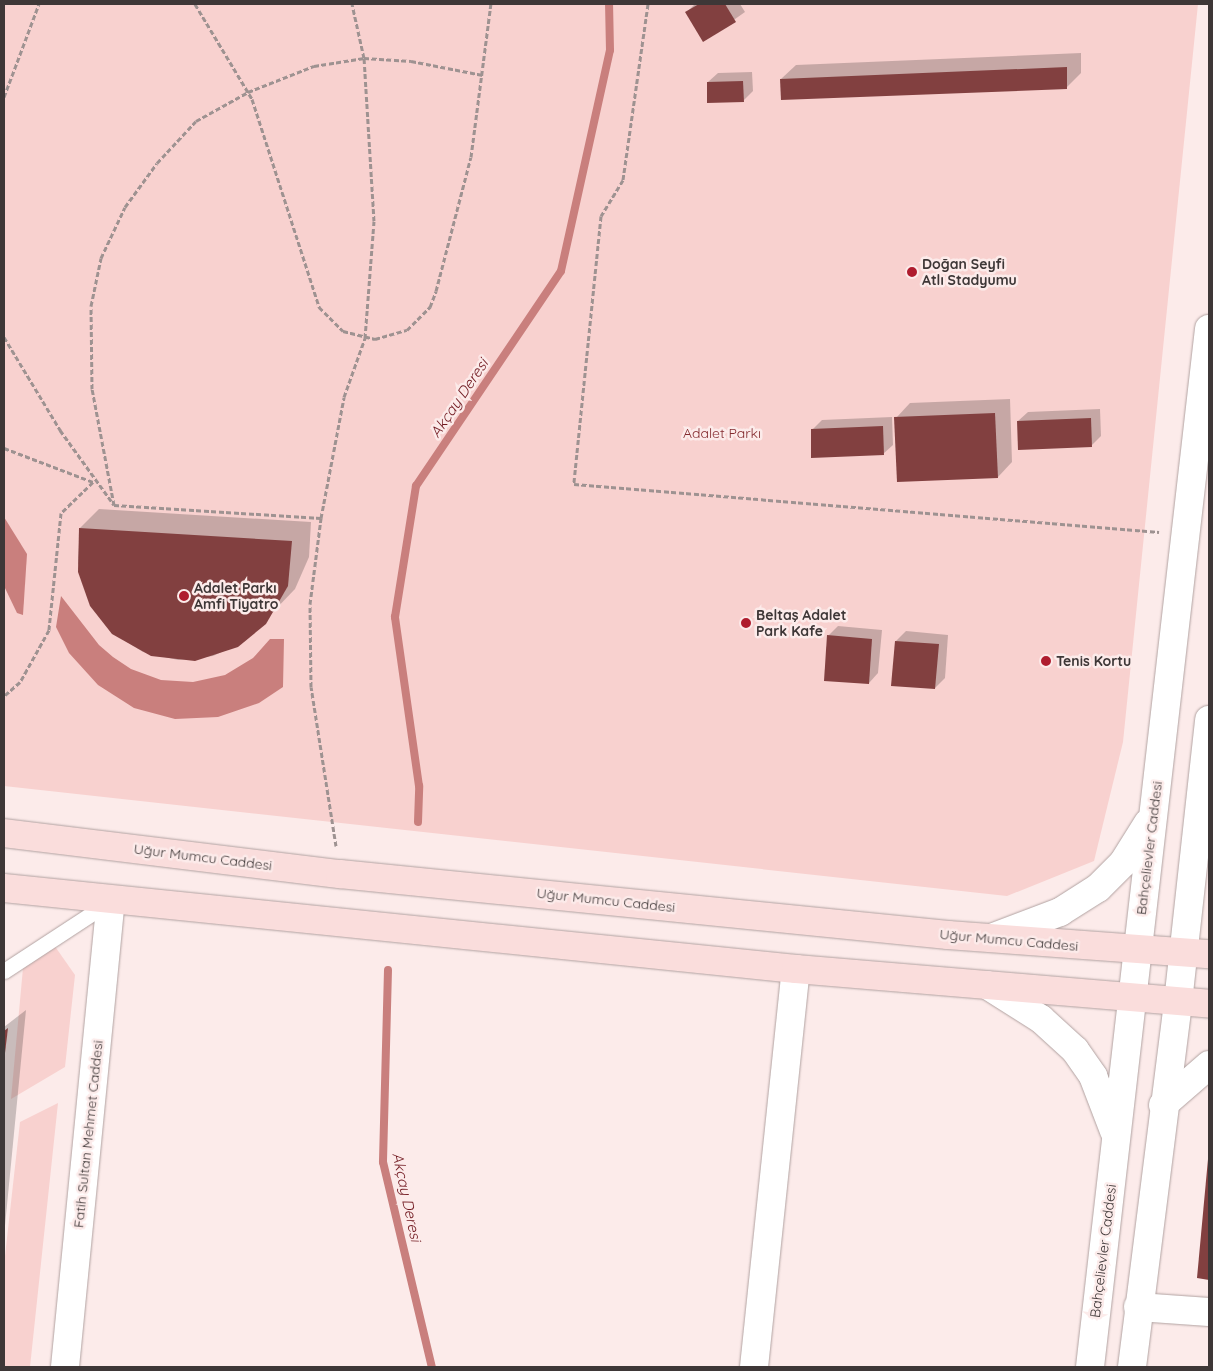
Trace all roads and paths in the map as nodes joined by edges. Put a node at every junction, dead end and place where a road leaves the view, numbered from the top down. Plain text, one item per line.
1 (39, 4) edge
2 (195, 4) edge
3 (352, 4) edge
4 (491, 4) edge
5 (648, 4) edge
6 (364, 58) junction
7 (483, 75) junction
8 (248, 92) junction
9 (4, 97) edge
10 (1209, 329) edge
11 (4, 337) edge
12 (364, 338) junction
13 (4, 448) edge
14 (114, 505) junction
15 (321, 518) junction
16 (1188, 534) junction
17 (4, 696) edge
18 (1209, 720) edge
19 (1153, 815) junction
20 (4, 834) edge
21 (1195, 842) junction
22 (340, 874) junction
23 (1209, 877) edge
24 (4, 888) edge
25 (111, 901) junction
26 (989, 939) junction
27 (1137, 950) junction
28 (1183, 952) junction
29 (1209, 954) edge
30 (796, 969) junction
31 (4, 971) edge
32 (987, 985) junction
33 (1133, 998) junction
34 (1178, 1002) junction
35 (1209, 1004) edge
36 (1209, 1065) edge
37 (1164, 1105) junction
38 (1116, 1139) junction
39 (1138, 1307) junction
40 (1209, 1312) edge
41 (65, 1367) edge
42 (754, 1367) edge
43 (1090, 1367) edge
44 (1132, 1367) edge

1 - 9 path
2 - 8 path
3 - 6 path
4 - 7 path
5 - 16 path
6 - 7 path
6 - 8 path
6 - 12 path
7 - 12 path
8 - 12 path
8 - 14 path
10 - 16 street, Bahçelievler Caddesi
11 - 14 path
12 - 15 path
13 - 17 path
14 - 15 path
15 - 22 path
16 - 19 street, Bahçelievler Caddesi
18 - 21 street
19 - 26 street
19 - 27 street, Bahçelievler Caddesi
20 - 22 main road, Uğur Mumcu Caddesi
21 - 23 street
21 - 28 street
22 - 26 main road, Uğur Mumcu Caddesi
24 - 25 main road
25 - 30 main road
25 - 31 lane
25 - 41 street, Fatih Sultan Mehmet Caddesi
26 - 27 main road, Uğur Mumcu Caddesi
27 - 28 main road, Uğur Mumcu Caddesi
27 - 33 street, Bahçelievler Caddesi
28 - 29 main road, Uğur Mumcu Caddesi
28 - 34 street
30 - 32 main road
30 - 42 street
32 - 33 main road
32 - 38 street
33 - 34 main road
33 - 38 street, Bahçelievler Caddesi
34 - 35 main road
34 - 37 street
36 - 37 street
37 - 39 street
38 - 43 street, Bahçelievler Caddesi
39 - 40 street
39 - 44 street

